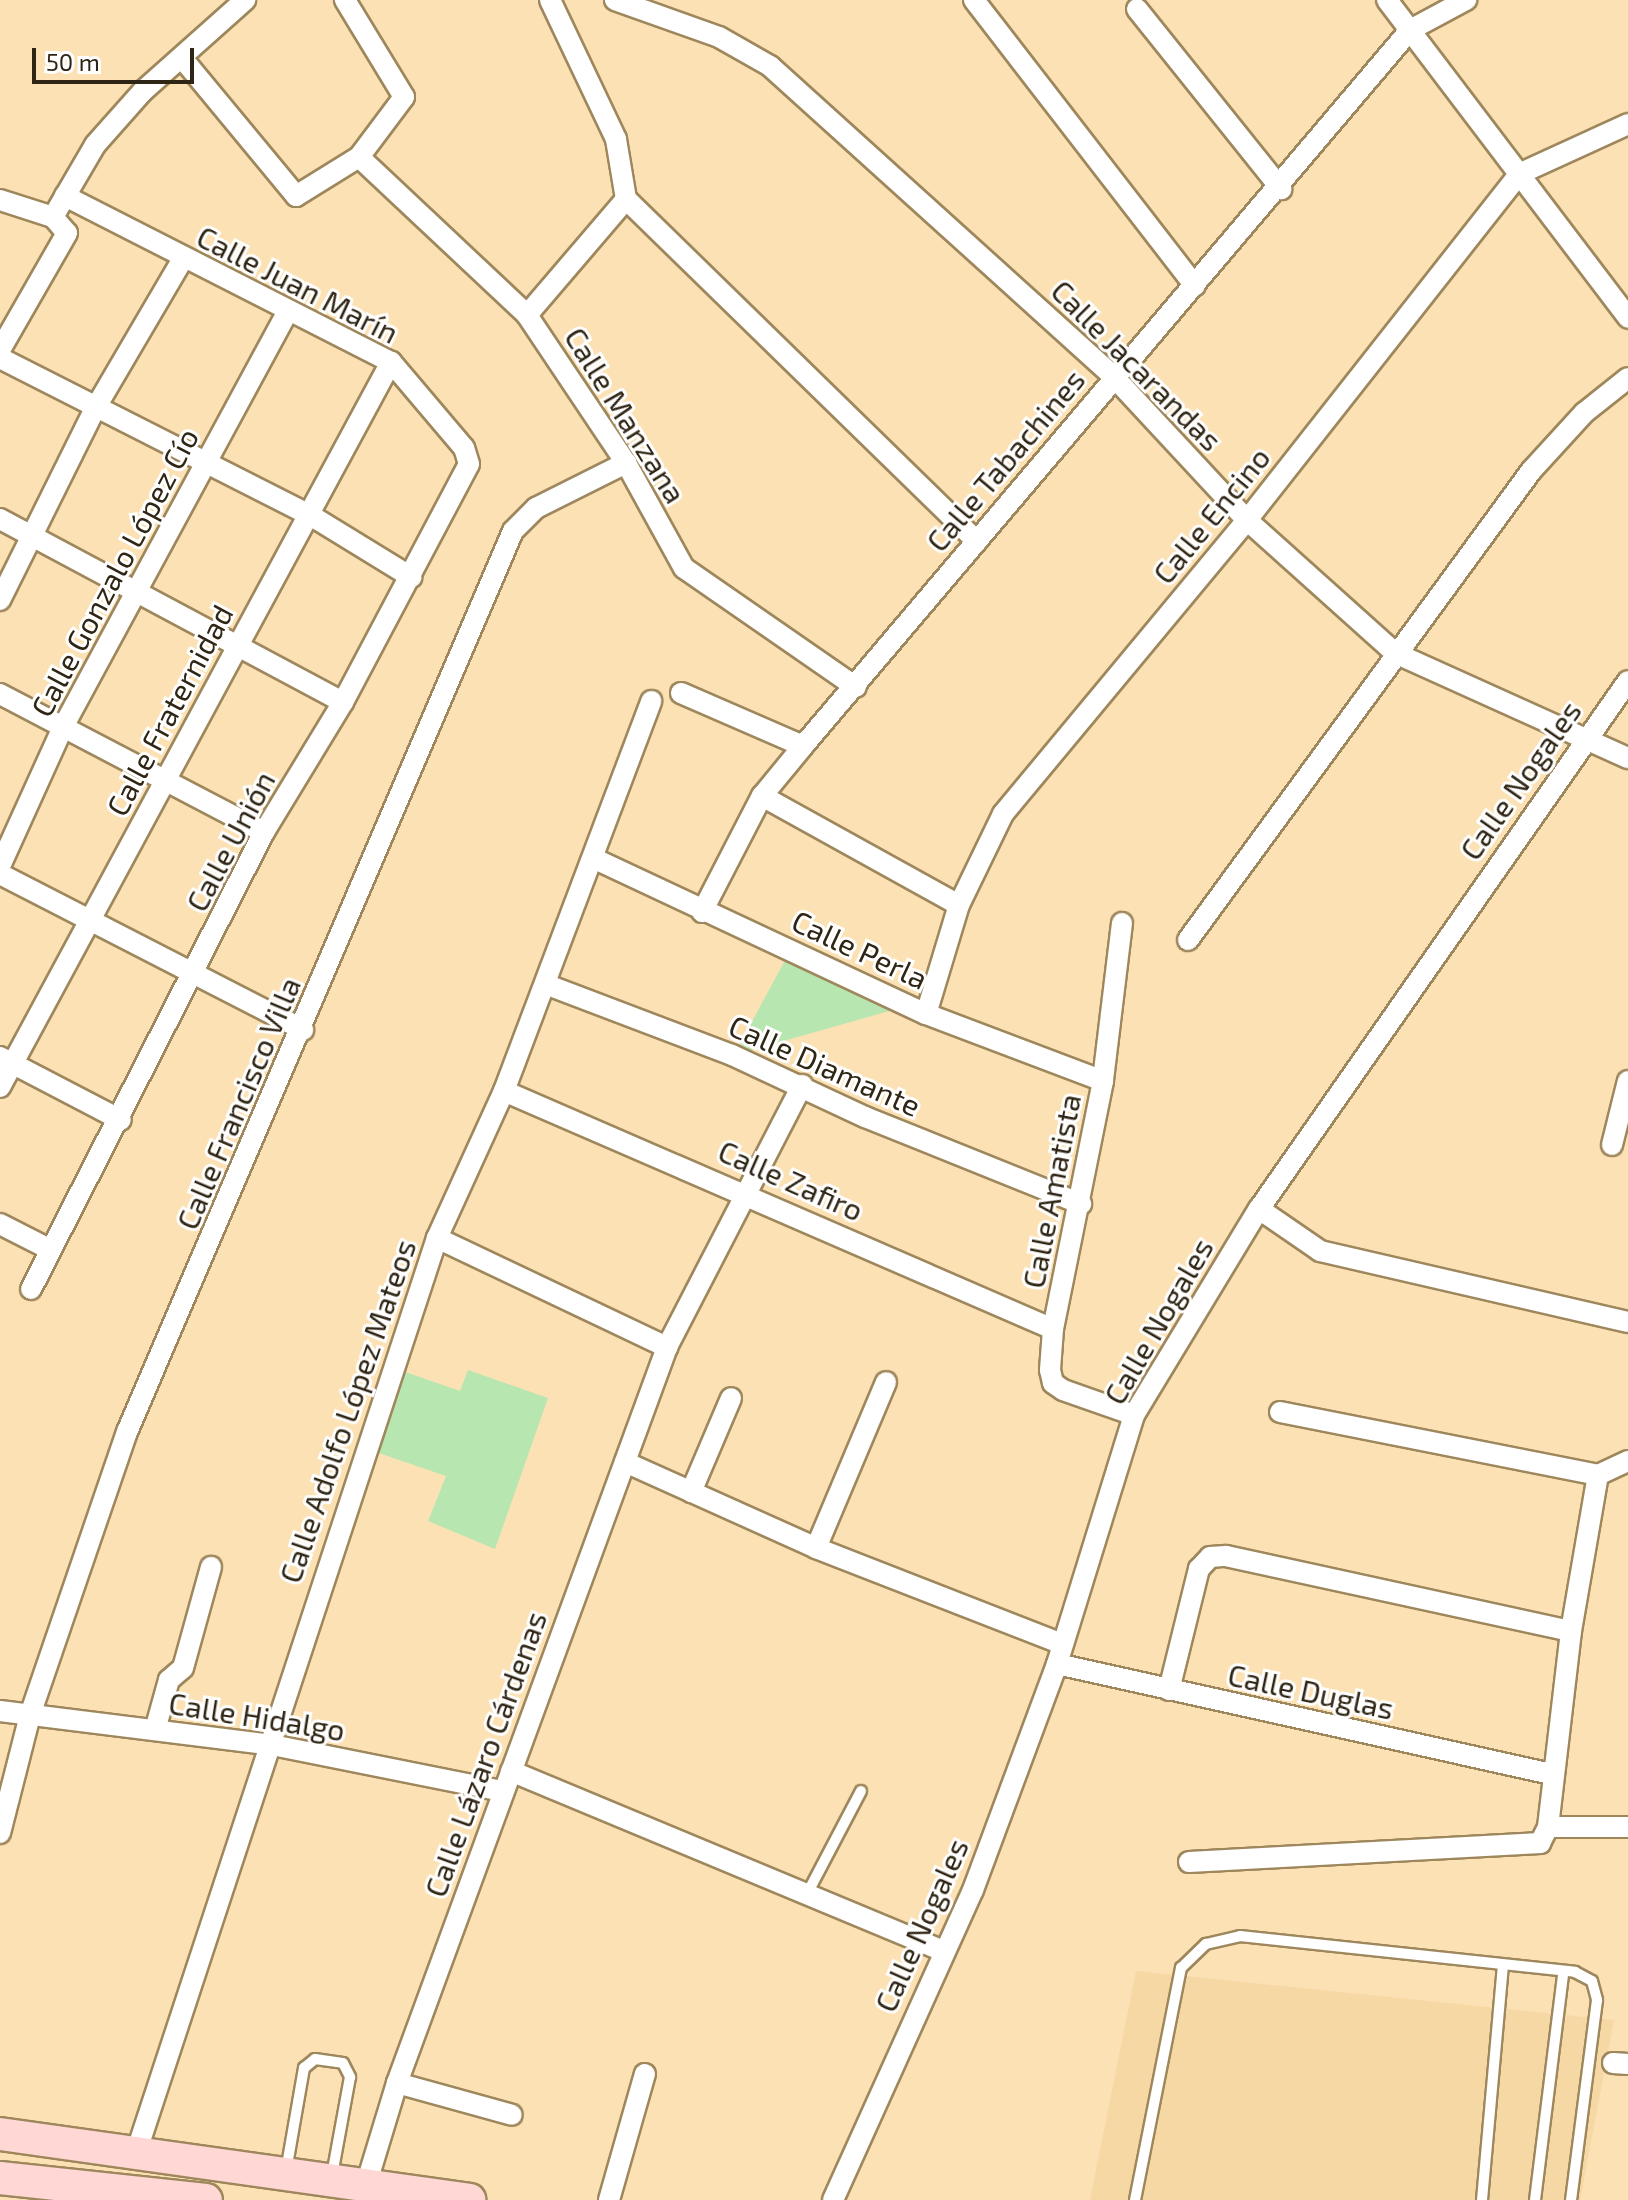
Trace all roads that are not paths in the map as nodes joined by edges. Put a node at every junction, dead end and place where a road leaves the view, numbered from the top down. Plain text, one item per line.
1 (345, 0) edge
2 (550, 0) edge
3 (615, 0) edge
4 (974, 0) edge
5 (1387, 0) edge
6 (1466, 0) edge
7 (233, 4) edge
8 (1137, 9) dead end
9 (1410, 30) junction
10 (182, 58) junction
11 (1628, 124) edge
12 (359, 157) junction
13 (1519, 174) junction
14 (1281, 189) junction
15 (65, 196) junction
16 (626, 199) junction
17 (0, 200) edge
18 (53, 217) junction
19 (183, 259) junction
20 (1195, 286) junction
21 (288, 311) junction
22 (527, 315) junction
23 (1628, 318) edge
24 (0, 350) edge
25 (0, 358) edge
26 (391, 362) junction
27 (1113, 376) junction
28 (1628, 378) edge
29 (96, 407) junction
30 (208, 462) junction
31 (626, 463) junction
32 (469, 464) joint
33 (310, 515) junction
34 (0, 519) edge
35 (1247, 520) junction
36 (32, 535) junction
37 (977, 541) junction
38 (411, 577) junction
39 (137, 592) junction
40 (0, 600) edge
41 (237, 645) junction
42 (1395, 653) junction
43 (1628, 681) edge
44 (856, 687) junction
45 (681, 693) dead end
46 (0, 694) edge
47 (651, 701) dead end
48 (343, 702) junction
49 (63, 727) junction
50 (1586, 739) junction
51 (803, 746) junction
52 (1628, 758) edge
53 (165, 779) junction
54 (762, 796) junction
55 (264, 832) junction
56 (595, 859) junction
57 (0, 866) edge
58 (0, 874) edge
59 (959, 905) junction
60 (702, 912) junction
61 (91, 921) junction
62 (1122, 923) dead end
63 (1188, 940) dead end
64 (196, 974) junction
65 (545, 984) junction
66 (926, 1014) junction
67 (303, 1030) junction
68 (6, 1061) edge
69 (1103, 1081) junction
70 (1628, 1081) edge
71 (802, 1085) junction
72 (0, 1087) edge
73 (504, 1091) junction
74 (121, 1120) junction
75 (1612, 1145) dead end
76 (744, 1192) junction
77 (1081, 1204) junction
78 (1259, 1209) junction
79 (0, 1224) edge
80 (437, 1238) junction
81 (51, 1250) junction
82 (31, 1289) dead end
83 (1628, 1322) edge
84 (1053, 1329) junction
85 (667, 1347) junction
86 (886, 1382) dead end
87 (731, 1398) dead end
88 (1280, 1412) dead end
89 (1134, 1415) junction
90 (1628, 1461) edge
91 (625, 1462) junction
92 (1598, 1475) junction
93 (691, 1492) junction
94 (816, 1548) junction
95 (211, 1567) dead end
96 (1571, 1631) junction
97 (1062, 1644) junction
98 (1057, 1664) junction
99 (1169, 1690) junction
100 (0, 1711) edge
101 (30, 1715) junction
102 (155, 1730) junction
103 (272, 1745) junction
104 (511, 1771) junction
105 (1551, 1774) junction
106 (503, 1791) junction
107 (861, 1791) dead end
108 (1628, 1827) edge
109 (0, 1833) edge
110 (1544, 1835) junction
111 (1189, 1862) dead end
112 (808, 1892) junction
113 (943, 1951) junction
114 (1503, 1965) junction
115 (1563, 1974) junction
116 (645, 2074) dead end
117 (397, 2083) junction
118 (512, 2115) dead end
119 (2, 2134) edge
120 (136, 2153) junction
121 (286, 2171) junction
122 (332, 2177) junction
123 (0, 2178) edge
124 (366, 2185) junction
125 (206, 2200) edge
126 (469, 2200) edge
127 (609, 2200) edge
128 (833, 2200) edge
129 (1135, 2200) edge
130 (1482, 2200) edge
131 (1535, 2200) edge
132 (1571, 2200) edge

1 - 12 street
2 - 16 street
3 - 27 street, Calle Jacarandas
4 - 20 street
5 - 9 street
6 - 9 street, Calle Tabachines
7 - 10 street
8 - 14 street
9 - 13 street
9 - 14 street, Calle Tabachines
10 - 12 street
10 - 15 street
11 - 13 street, Calle Encino
12 - 22 street, Calle Manzana
13 - 23 street
13 - 35 street, Calle Encino
14 - 20 street, Calle Tabachines
15 - 18 street
15 - 19 street, Calle Juan Marín
16 - 22 street
16 - 37 street
17 - 18 street
18 - 24 street
19 - 21 street, Calle Juan Marín
19 - 29 street
20 - 27 street, Calle Tabachines
21 - 26 street, Calle Juan Marín
21 - 30 street, Calle Gonzalo López Cío
22 - 31 street, Calle Manzana
25 - 29 street
26 - 32 street, Calle Juan Marín
26 - 33 street, Calle Fraternidad
27 - 35 street, Calle Jacarandas
27 - 37 street, Calle Tabachines
28 - 42 street
29 - 30 street
29 - 36 street
30 - 33 street
30 - 39 street, Calle Gonzalo López Cío
31 - 44 street, Calle Manzana
31 - 67 street, Calle Francisco Villa
32 - 38 street, Calle Unión
33 - 38 street
33 - 41 street, Calle Fraternidad
34 - 36 street
35 - 42 street, Calle Jacarandas
35 - 59 street, Calle Encino
36 - 39 street
36 - 40 street
37 - 44 street, Calle Tabachines
38 - 48 street, Calle Unión
39 - 41 street
39 - 49 street, Calle Gonzalo López Cío
41 - 48 street
41 - 53 street, Calle Fraternidad
42 - 50 street, Calle Jacarandas
42 - 63 street
43 - 50 street, Calle Nogales
44 - 51 street, Calle Tabachines
45 - 51 street
46 - 49 street
47 - 56 street, Calle Adolfo López Mateos
48 - 55 street, Calle Unión
49 - 53 street
49 - 57 street, Calle Gonzalo López Cío
50 - 52 street, Calle Jacarandas
50 - 78 street, Calle Nogales
51 - 54 street, Calle Tabachines
53 - 55 street
53 - 61 street, Calle Fraternidad
54 - 59 street
54 - 60 street, Calle Tabachines
55 - 64 street, Calle Unión
56 - 60 street, Calle Perla
56 - 65 street, Calle Adolfo López Mateos
58 - 61 street
59 - 66 street, Calle Encino
60 - 66 street, Calle Perla
61 - 64 street
61 - 68 street, Calle Fraternidad
62 - 69 street, Calle Amatista
64 - 67 street
64 - 74 street, Calle Unión
65 - 71 street, Calle Diamante
65 - 73 street, Calle Adolfo López Mateos
66 - 69 street, Calle Perla
67 - 101 street, Calle Francisco Villa
68 - 72 street, Calle Fraternidad
68 - 74 street
69 - 77 street, Calle Amatista
70 - 75 street
71 - 76 street, Calle Lázaro Cárdenas
71 - 77 street, Calle Diamante
73 - 76 street, Calle Zafiro
73 - 80 street, Calle Adolfo López Mateos
74 - 81 street, Calle Unión
76 - 84 street, Calle Zafiro
76 - 85 street, Calle Lázaro Cárdenas
77 - 84 street, Calle Amatista
78 - 83 street
78 - 89 street, Calle Nogales
79 - 81 street
80 - 85 street
80 - 103 street, Calle Adolfo López Mateos
81 - 82 street, Calle Unión
84 - 89 street, Calle Amatista
85 - 91 street, Calle Lázaro Cárdenas
86 - 94 street
87 - 93 street
88 - 92 street
89 - 97 street, Calle Nogales
90 - 92 street
91 - 93 street
91 - 104 street, Calle Lázaro Cárdenas
92 - 96 street
93 - 94 street
94 - 97 street
95 - 102 street
96 - 99 street
96 - 105 street
97 - 98 street, Calle Nogales
98 - 99 street, Calle Duglas
98 - 113 street, Calle Nogales
99 - 105 street, Calle Duglas
100 - 101 street, Calle Hidalgo
101 - 102 street, Calle Hidalgo
101 - 109 street, Calle Francisco Villa
102 - 103 street, Calle Hidalgo
103 - 106 street, Calle Hidalgo
103 - 120 street, Calle Adolfo López Mateos
104 - 106 street, Calle Lázaro Cárdenas
104 - 112 street
105 - 110 street
106 - 117 street, Calle Lázaro Cárdenas
107 - 112 lane
108 - 110 street
110 - 111 street
112 - 113 street
113 - 128 street, Calle Nogales
114 - 115 lane
114 - 129 lane
114 - 130 lane
115 - 131 lane
115 - 132 lane
116 - 127 street
117 - 118 street
117 - 124 street, Calle Lázaro Cárdenas
119 - 120 main road
120 - 121 main road
121 - 122 main road
121 - 122 lane
122 - 124 main road
123 - 125 main road
124 - 126 main road

